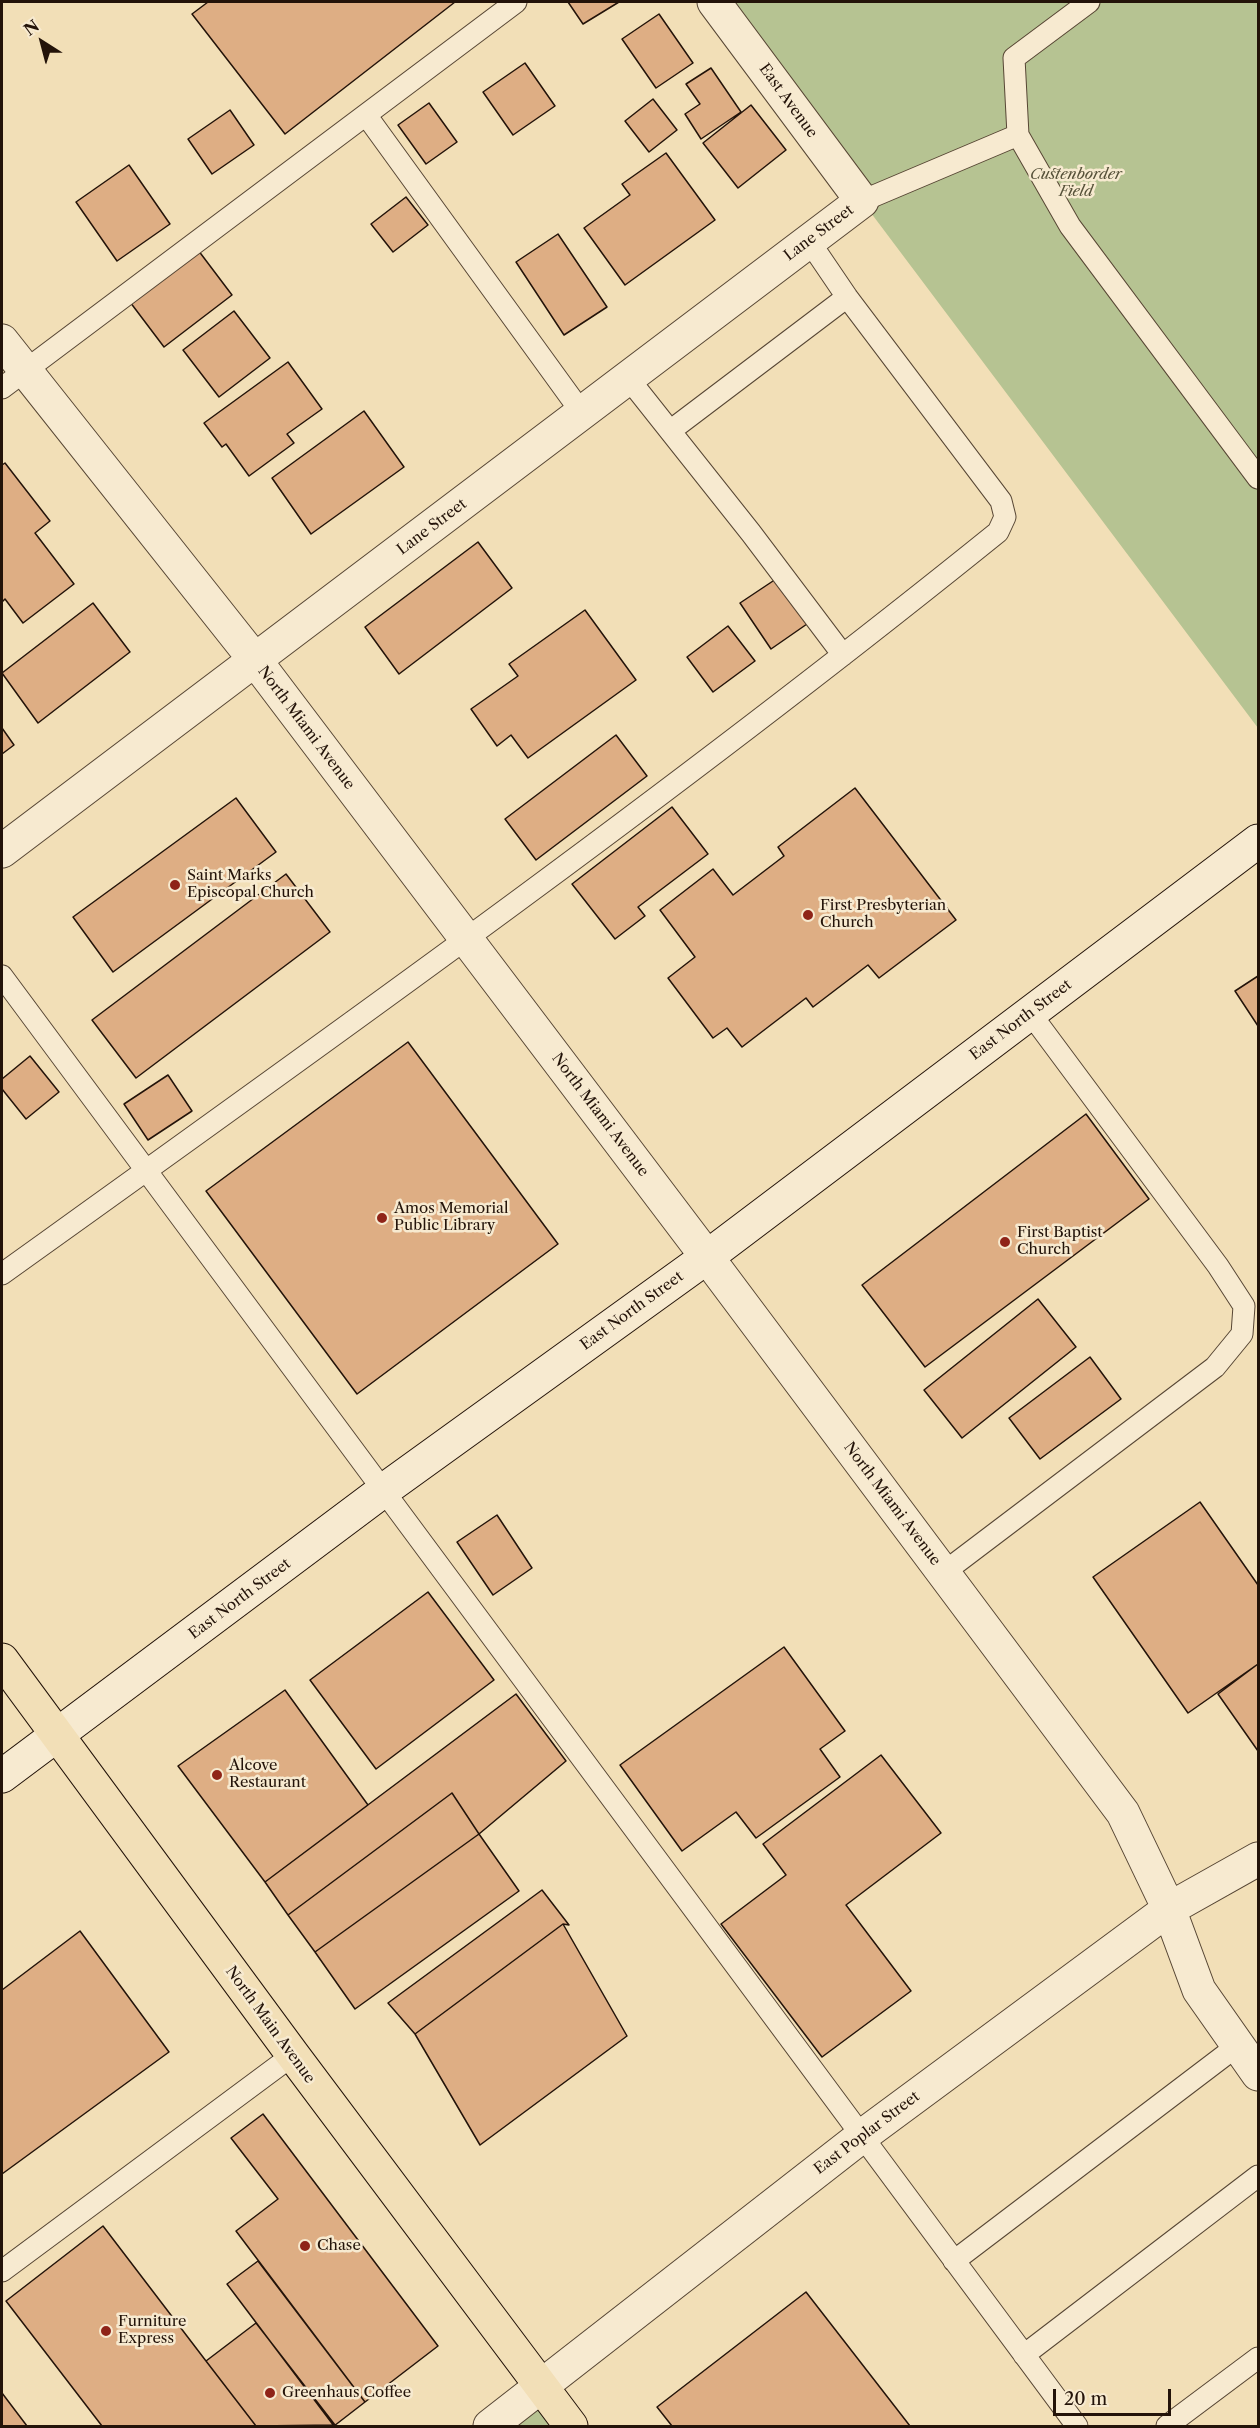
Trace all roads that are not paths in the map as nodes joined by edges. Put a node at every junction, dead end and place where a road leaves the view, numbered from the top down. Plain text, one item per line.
1 (516, 2) edge
2 (714, 2) edge
3 (1089, 2) edge
4 (366, 115) junction
5 (1018, 135) junction
6 (862, 201) junction
7 (809, 241) junction
8 (847, 297) junction
9 (2, 341) edge
10 (628, 378) junction
11 (13, 380) edge
12 (582, 413) junction
13 (670, 431) junction
14 (1258, 478) edge
15 (843, 655) junction
16 (255, 660) junction
17 (1258, 841) edge
18 (2, 852) edge
19 (465, 938) junction
20 (2, 976) edge
21 (1030, 1013) junction
22 (146, 1171) junction
23 (707, 1257) junction
24 (2, 1274) edge
25 (384, 1491) junction
26 (943, 1573) junction
27 (2, 1660) edge
28 (59, 1735) junction
29 (2, 1776) edge
30 (1258, 1859) edge
31 (1169, 1909) junction
32 (1237, 2046) junction
33 (292, 2055) junction
34 (1258, 2074) edge
35 (862, 2136) junction
36 (1258, 2176) edge
37 (954, 2261) junction
38 (2, 2271) edge
39 (1024, 2355) junction
40 (1258, 2358) edge
41 (541, 2388) junction
42 (490, 2427) edge
43 (571, 2427) edge
44 (1077, 2427) edge
45 (1167, 2427) edge

1 - 4 lane
2 - 6 street, East Avenue
3 - 5 lane
4 - 11 lane
4 - 12 lane
5 - 6 lane
5 - 14 lane
6 - 7 street, Lane Street
7 - 8 lane
7 - 10 street, Lane Street
8 - 13 lane
8 - 15 lane
9 - 11 street, North Miami Avenue
10 - 12 street, Lane Street
10 - 13 lane
11 - 16 street, North Miami Avenue
12 - 16 street, Lane Street
13 - 15 lane
15 - 19 lane
16 - 18 street, Lane Street
16 - 19 street, North Miami Avenue
17 - 21 street, East North Street
19 - 22 lane
19 - 23 street, North Miami Avenue
20 - 22 lane
21 - 23 street, East North Street
21 - 26 lane
22 - 24 lane
22 - 25 lane
23 - 25 street, East North Street
23 - 26 street, North Miami Avenue
25 - 28 street, East North Street
25 - 35 lane
26 - 31 street, North Miami Avenue
27 - 28 main road, North Main Avenue
28 - 29 street, East North Street
28 - 33 main road, North Main Avenue
30 - 31 street, East Poplar Street
31 - 32 street, North Miami Avenue
31 - 35 street, East Poplar Street
32 - 34 street, North Miami Avenue
32 - 37 lane
33 - 38 lane
33 - 41 main road, North Main Avenue
35 - 37 lane
35 - 41 street, East Poplar Street
36 - 39 lane
37 - 39 lane
39 - 44 lane
40 - 45 lane
41 - 42 street, East Poplar Street
41 - 43 main road, North Main Avenue

